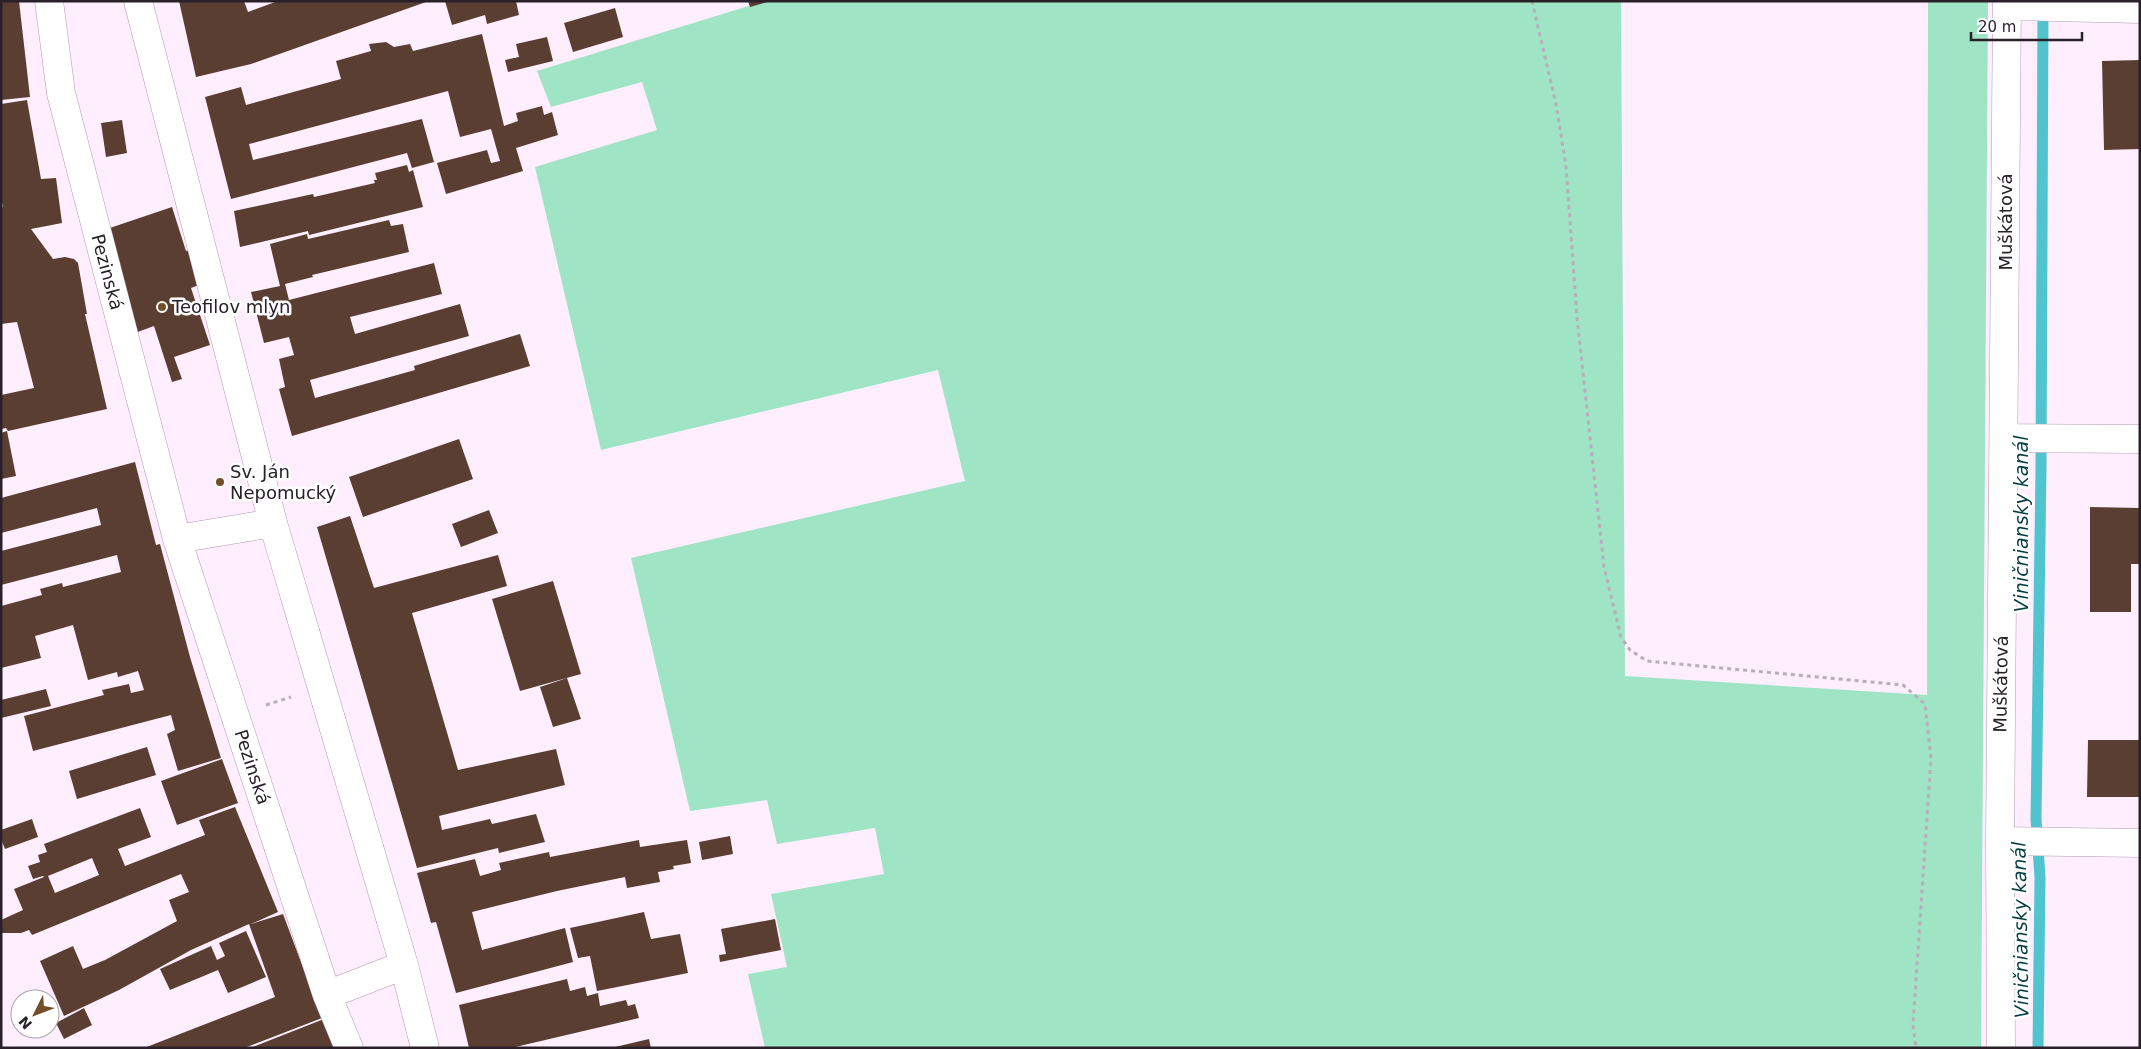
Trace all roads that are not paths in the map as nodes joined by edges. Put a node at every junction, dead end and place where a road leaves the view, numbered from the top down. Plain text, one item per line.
1 (49, 1) edge
2 (138, 1) edge
3 (2007, 4) edge
4 (2140, 9) edge
5 (2004, 438) junction
6 (2140, 439) edge
7 (273, 524) junction
8 (177, 540) junction
9 (2000, 841) junction
10 (2140, 843) edge
11 (404, 965) junction
12 (327, 995) junction
13 (349, 1048) edge
14 (425, 1048) edge
15 (2000, 1048) edge

1 - 8 street, Pezinská
2 - 7 street
3 - 4 street, Muškátová
3 - 5 street, Muškátová
5 - 6 street
5 - 9 street, Muškátová
7 - 8 street
7 - 11 street
8 - 12 street, Pezinská
9 - 10 street
9 - 15 street, Muškátová
11 - 12 street
11 - 14 street
12 - 13 street, Pezinská

